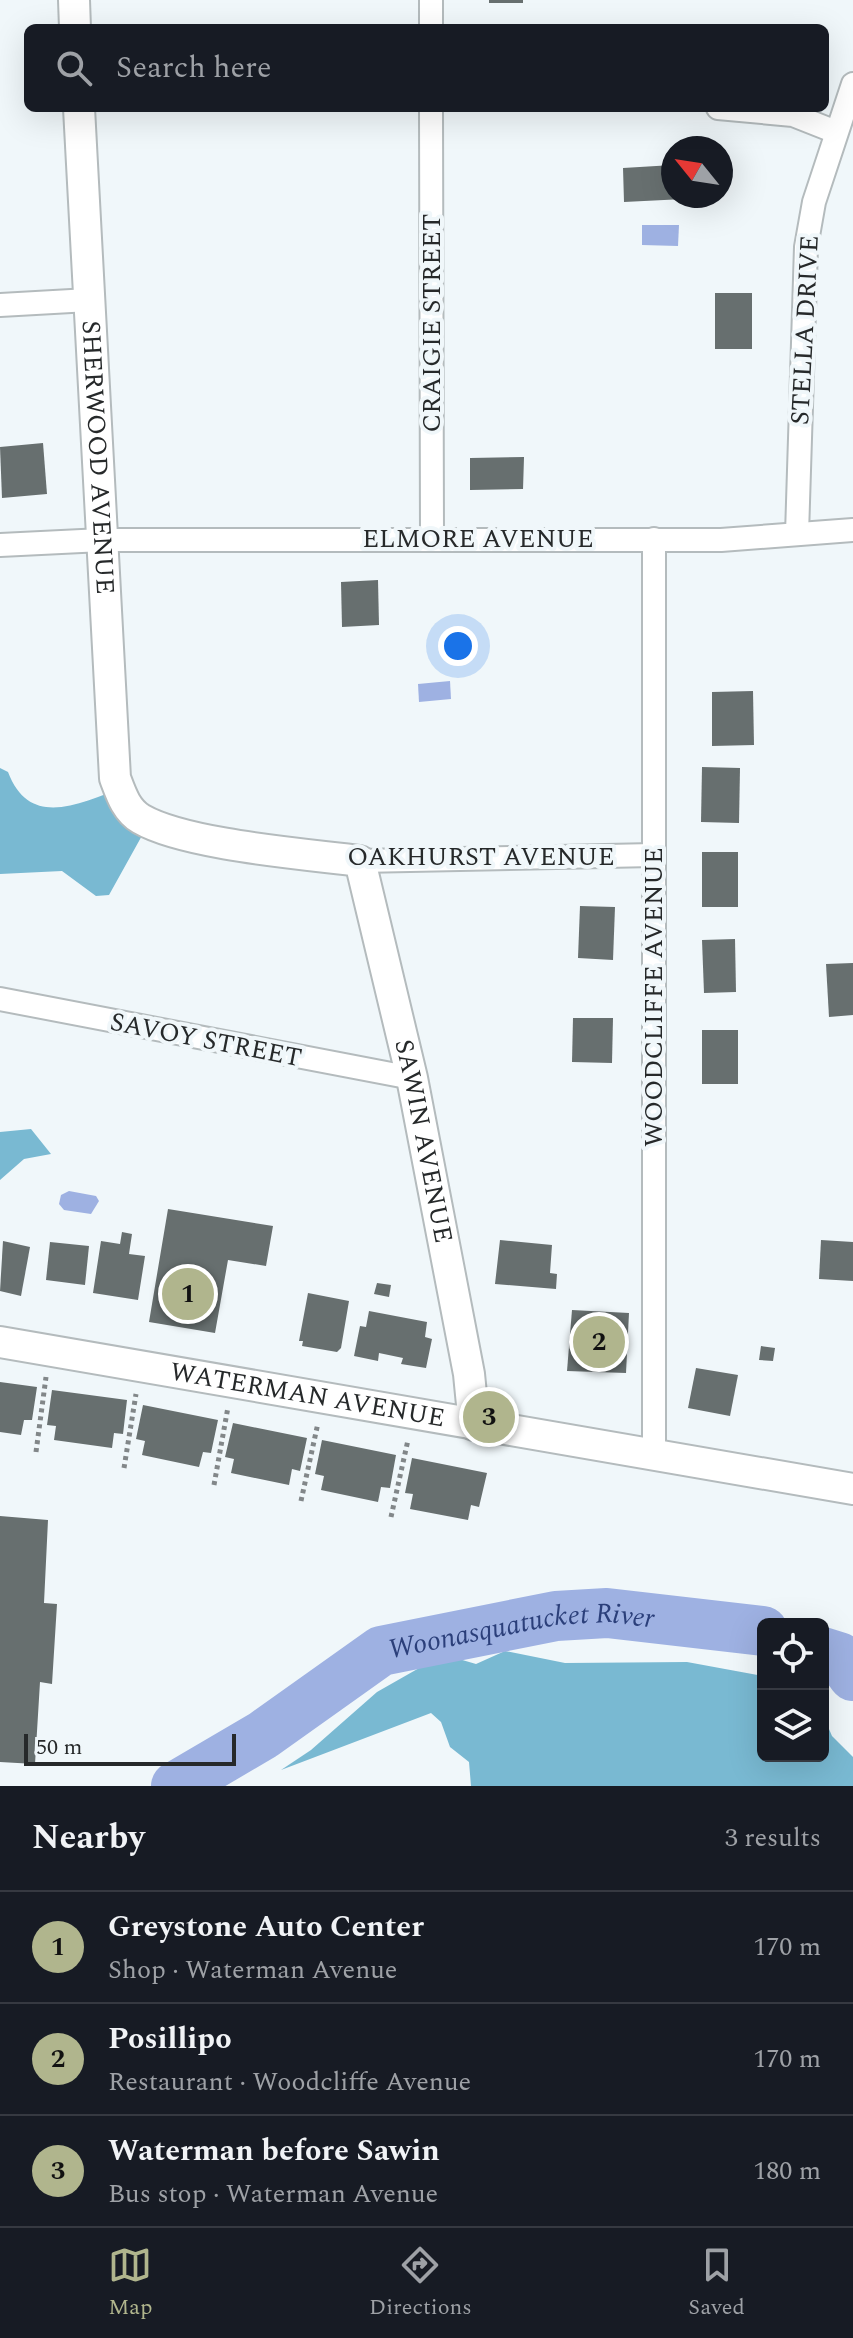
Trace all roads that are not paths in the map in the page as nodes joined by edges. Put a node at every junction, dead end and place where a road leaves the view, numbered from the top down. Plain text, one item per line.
1 (74, 0) edge
2 (431, 0) edge
3 (75, 24) edge
4 (431, 24) edge
5 (853, 84) edge
6 (79, 112) edge
7 (431, 112) edge
8 (761, 112) edge
9 (836, 132) junction
10 (89, 300) junction
11 (0, 305) edge
12 (853, 530) edge
13 (797, 534) junction
14 (432, 538) junction
15 (654, 539) junction
16 (102, 540) junction
17 (0, 545) edge
18 (125, 805) joint
19 (654, 855) junction
20 (360, 861) junction
21 (0, 999) edge
22 (412, 1078) junction
23 (0, 1342) edge
24 (474, 1425) junction
25 (654, 1454) junction
26 (853, 1489) edge

1 - 3 street
2 - 4 street
5 - 9 street, STELLA DRIVE
6 - 10 street, SHERWOOD AVENUE
7 - 14 street, CRAIGIE STREET
8 - 9 street
9 - 13 street, STELLA DRIVE
10 - 11 street
10 - 16 street, SHERWOOD AVENUE
12 - 13 street, ELMORE AVENUE
13 - 15 street, ELMORE AVENUE
14 - 15 street, ELMORE AVENUE
14 - 16 street, ELMORE AVENUE
15 - 19 street, WOODCLIFFE AVENUE
16 - 17 street, ELMORE AVENUE
16 - 18 street, SHERWOOD AVENUE
18 - 20 street, OAKHURST AVENUE
19 - 20 street, OAKHURST AVENUE
19 - 25 street, WOODCLIFFE AVENUE
20 - 22 street, SAWIN AVENUE
21 - 22 street, SAVOY STREET
22 - 24 street, SAWIN AVENUE
23 - 24 street, WATERMAN AVENUE
24 - 25 street, WATERMAN AVENUE
25 - 26 street, WATERMAN AVENUE

